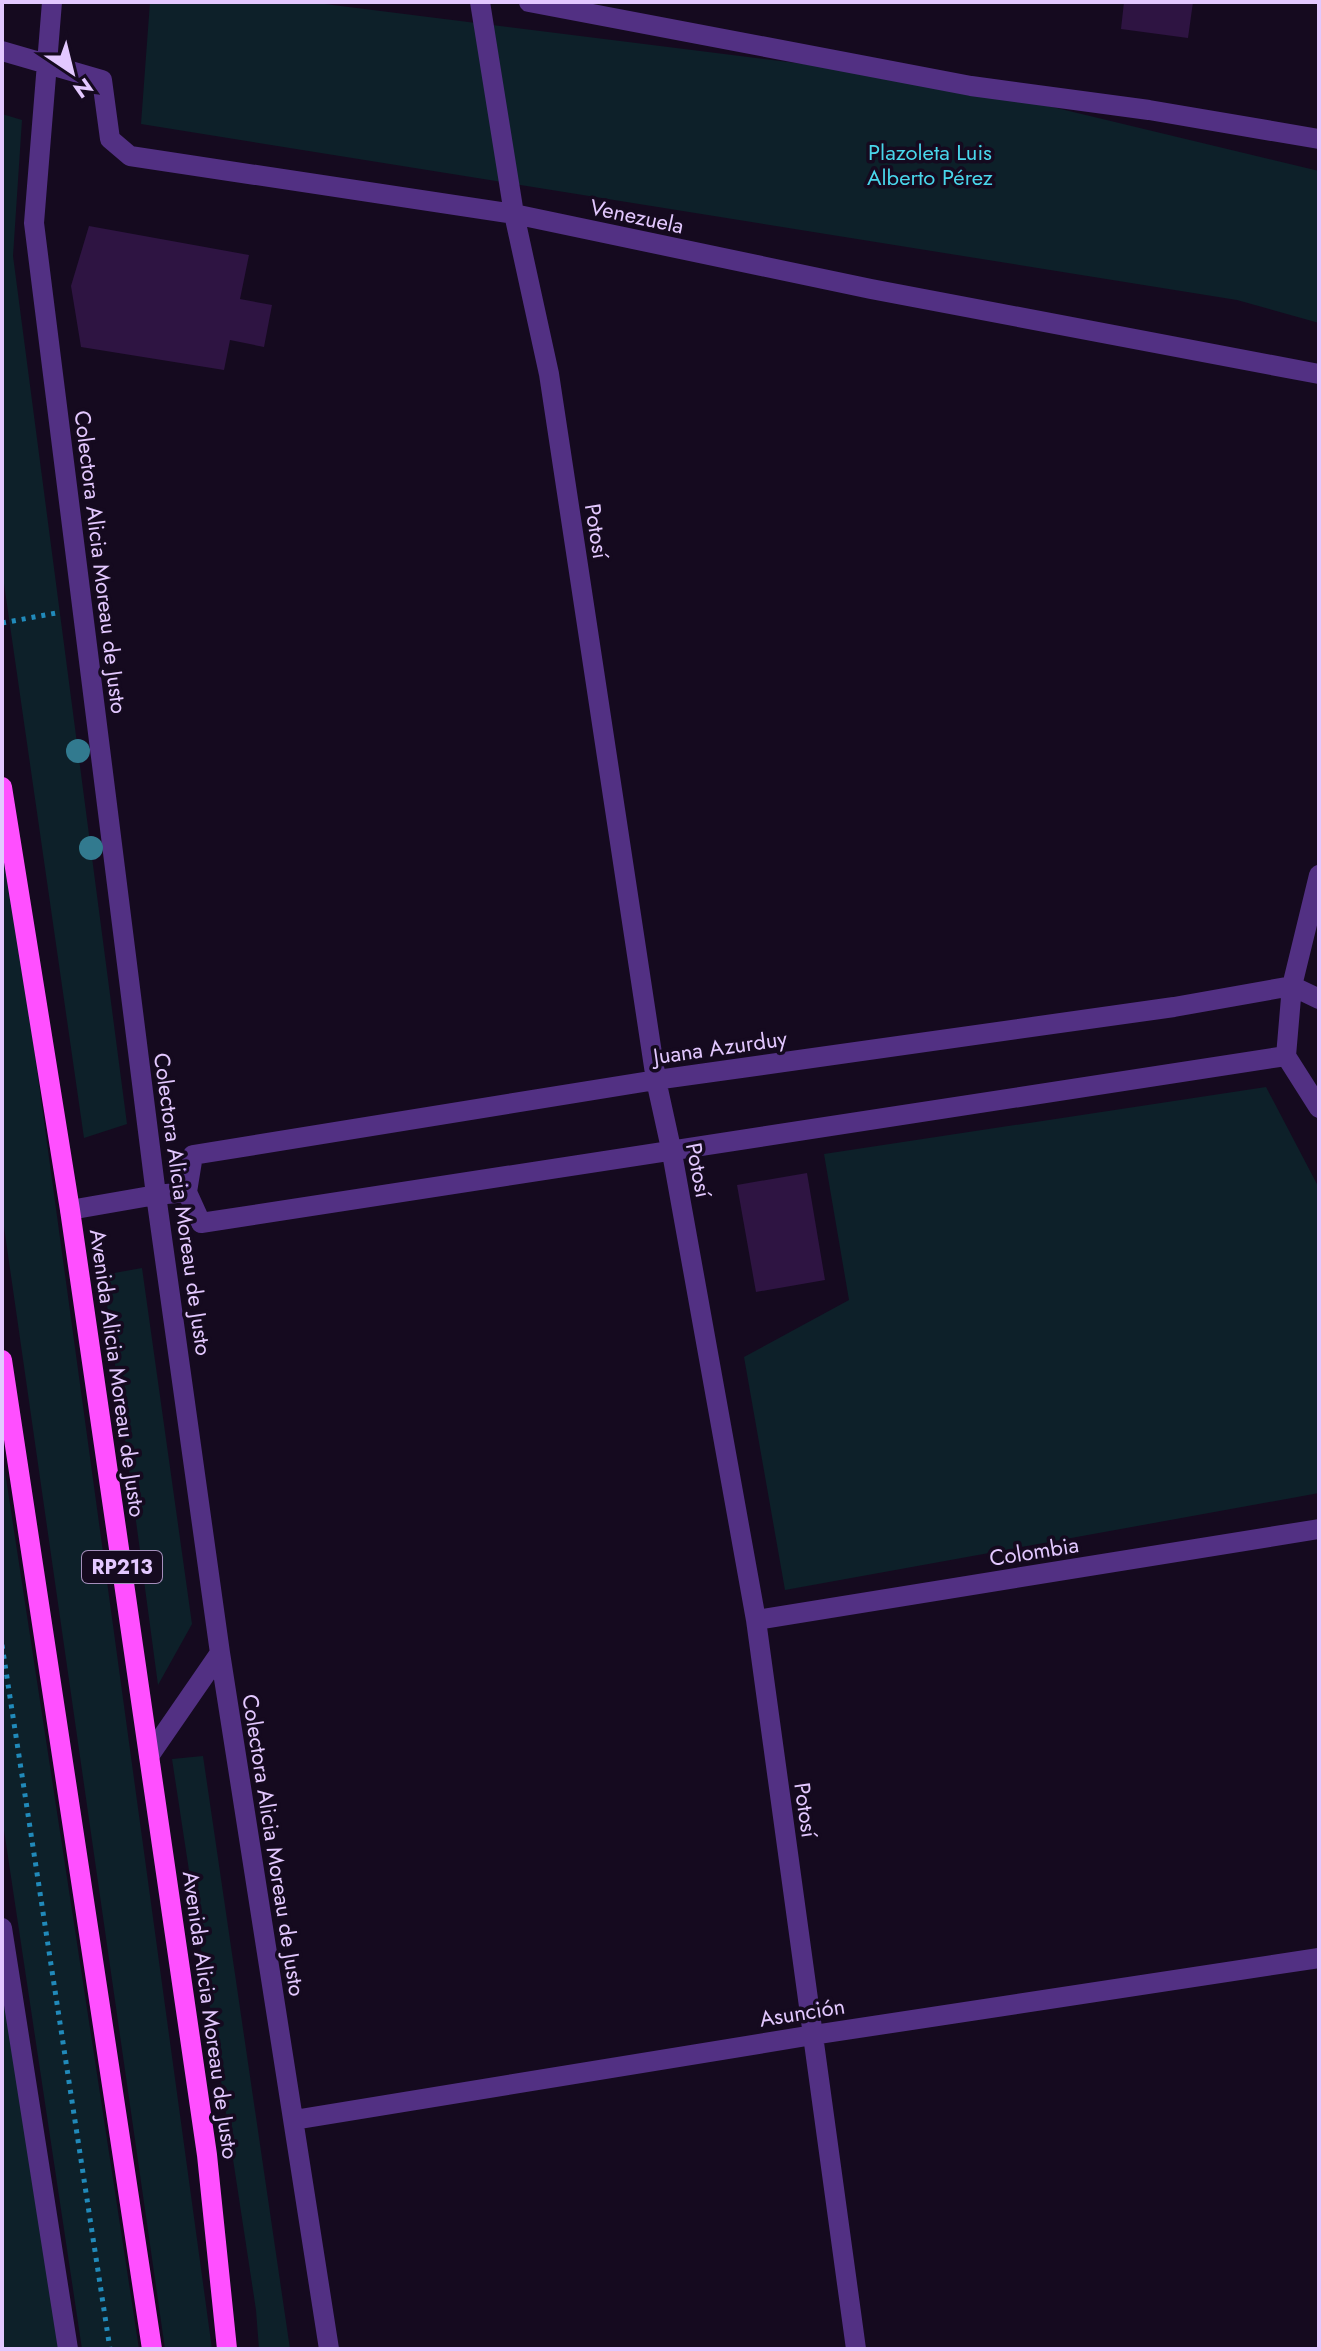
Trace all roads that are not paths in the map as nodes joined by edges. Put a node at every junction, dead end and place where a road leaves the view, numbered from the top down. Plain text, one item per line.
1 (52, 2) edge
2 (480, 2) edge
3 (529, 2) edge
4 (2, 51) edge
5 (48, 62) junction
6 (1319, 139) edge
7 (514, 214) junction
8 (1319, 374) edge
9 (2, 787) edge
10 (1319, 875) edge
11 (1292, 986) junction
12 (1319, 999) edge
13 (1286, 1056) junction
14 (656, 1080) junction
15 (1319, 1108) edge
16 (672, 1153) junction
17 (187, 1192) junction
18 (156, 1195) junction
19 (70, 1210) junction
20 (2, 1360) edge
21 (1319, 1529) edge
22 (756, 1620) junction
23 (220, 1653) junction
24 (149, 1756) junction
25 (2, 1928) edge
26 (1319, 1958) edge
27 (813, 2035) junction
28 (294, 2120) junction
29 (68, 2349) edge
30 (152, 2349) edge
31 (227, 2349) edge
32 (329, 2349) edge
33 (856, 2349) edge

1 - 5 street, Colectora Alicia Moreau de Justo
2 - 7 street, Potosí
3 - 6 street
4 - 5 street, Venezuela
5 - 7 street, Venezuela
5 - 18 street, Colectora Alicia Moreau de Justo
7 - 8 street, Venezuela
7 - 14 street, Potosí
9 - 19 main road, Avenida Alicia Moreau de Justo / RP213
10 - 11 street
11 - 12 street
11 - 13 street
11 - 14 street, Juana Azurduy
13 - 15 street
13 - 16 street
14 - 16 street, Potosí
14 - 17 street, Juana Azurduy
16 - 17 street
16 - 22 street, Potosí
17 - 18 street
18 - 19 street
18 - 23 street, Colectora Alicia Moreau de Justo
19 - 24 main road, Avenida Alicia Moreau de Justo / RP213
20 - 30 main road
21 - 22 street, Colombia
22 - 27 street, Potosí
23 - 24 street
23 - 28 street, Colectora Alicia Moreau de Justo
24 - 31 main road, Avenida Alicia Moreau de Justo / RP213
25 - 29 street
26 - 27 street, Asunción
27 - 28 street, Asunción
27 - 33 street, Potosí
28 - 32 street, Colectora Alicia Moreau de Justo

